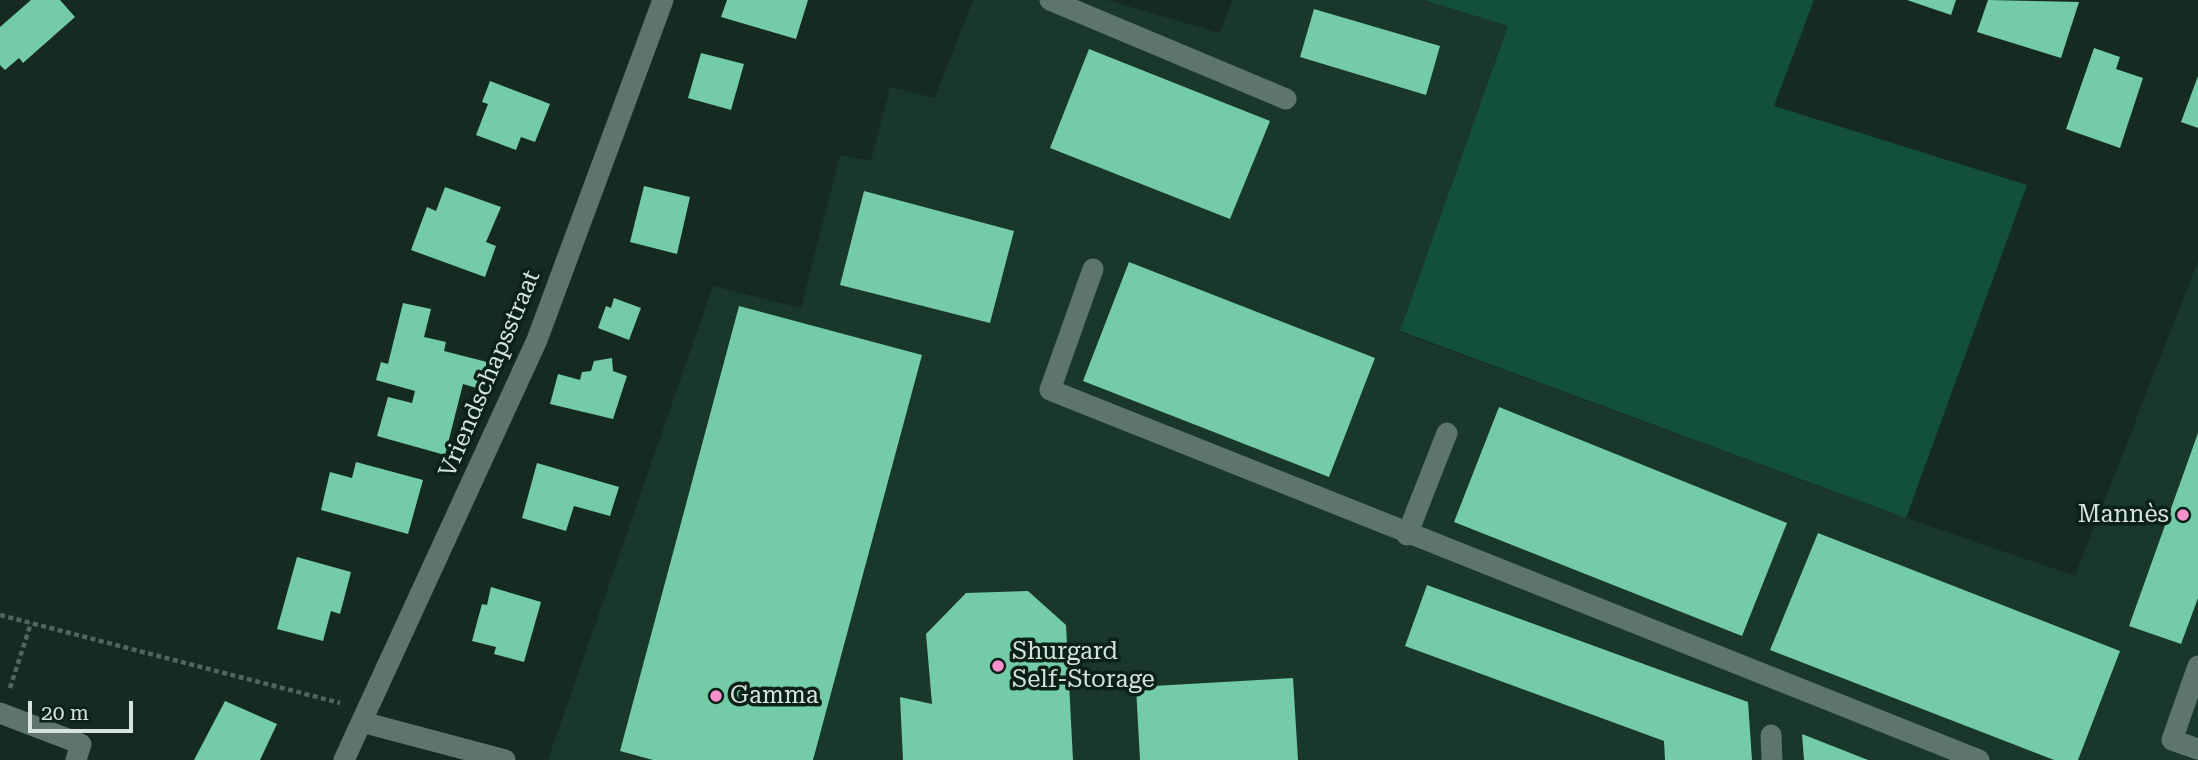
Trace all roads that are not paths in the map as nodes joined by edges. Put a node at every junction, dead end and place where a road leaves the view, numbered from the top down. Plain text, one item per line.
1 (663, 0) edge
2 (1050, 0) edge
3 (1286, 99) dead end
4 (1093, 269) dead end
5 (1447, 433) dead end
6 (1408, 535) junction
7 (2198, 666) edge
8 (1, 714) edge
9 (365, 716) junction
10 (1771, 735) dead end
11 (2198, 749) edge
12 (76, 760) edge
13 (344, 760) edge
14 (505, 760) edge
15 (1772, 760) edge
16 (1979, 760) edge

1 - 9 street, Vriendschapsstraat
2 - 3 street
4 - 6 street
5 - 6 street
6 - 16 street
7 - 11 street
8 - 12 street
9 - 13 street, Vriendschapsstraat
9 - 14 street
10 - 15 street

